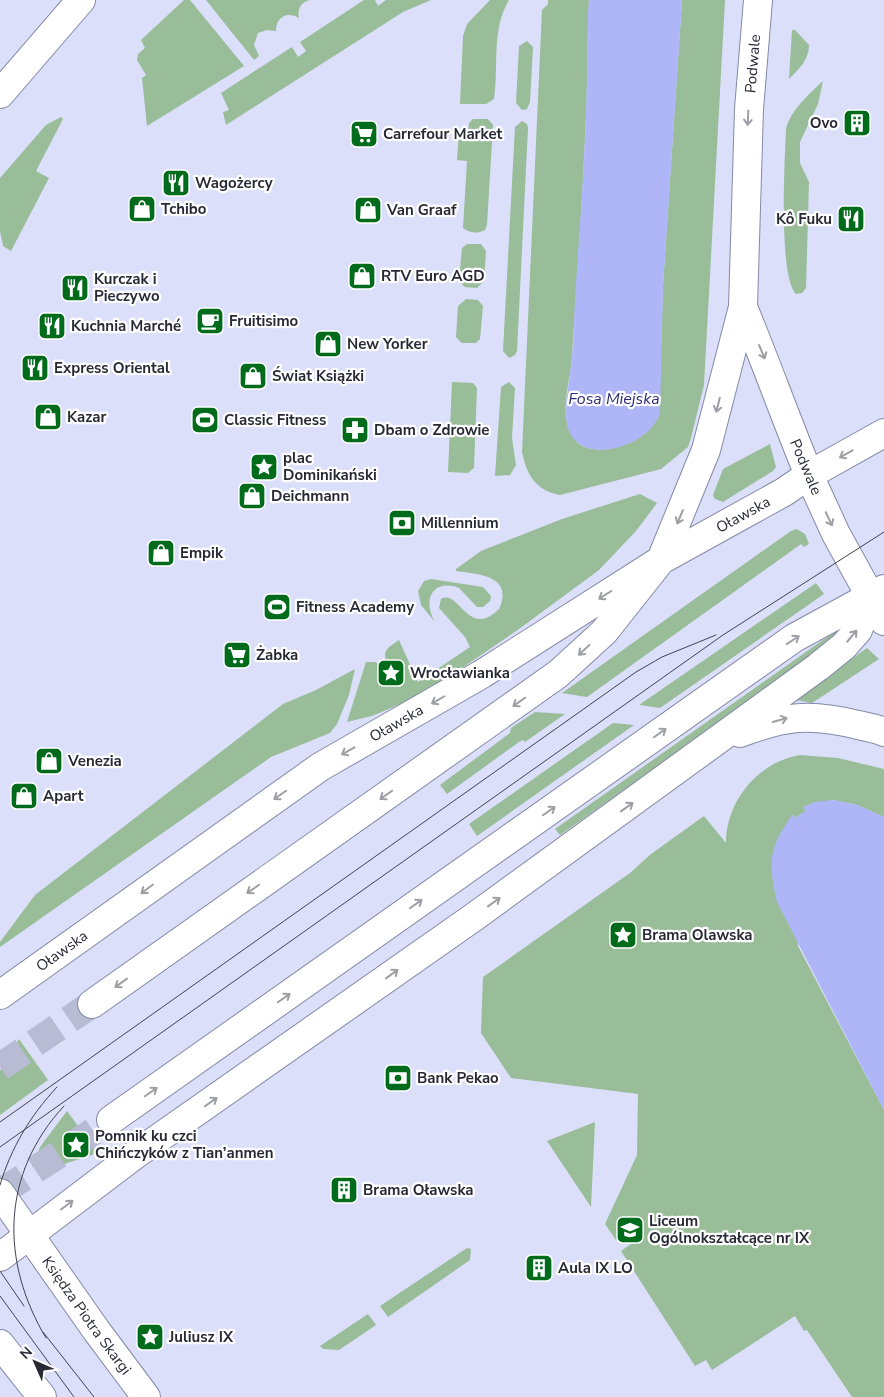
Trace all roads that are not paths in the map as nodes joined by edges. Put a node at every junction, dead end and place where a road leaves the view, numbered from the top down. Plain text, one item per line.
1 (81, 0) edge
2 (758, 0) edge
3 (0, 94) edge
4 (743, 307) junction
5 (884, 432) edge
6 (809, 475) junction
7 (661, 560) junction
8 (877, 593) edge
9 (884, 621) edge
10 (884, 732) edge
11 (717, 741) junction
12 (2, 995) edge
13 (92, 1004) tunnel mouth
14 (111, 1120) tunnel mouth
15 (0, 1192) edge
16 (28, 1234) junction
17 (0, 1257) edge
18 (0, 1344) edge
19 (42, 1397) edge
20 (146, 1397) edge

1 - 3 street
2 -> 4 street, Podwale
4 -> 6 street, Podwale
4 -> 7 street, Podwale
5 -> 6 street, Oławska
6 - 7 street, Oławska
6 -> 8 street, Podwale
7 -> 12 street, Oławska
7 -> 13 street
8 - 9 street, Podwale
11 -> 8 street
14 -> 8 street
11 -> 10 street
16 -> 11 street
15 - 16 street, Księdza Piotra Skargi
16 - 17 street
16 - 20 street, Księdza Piotra Skargi
18 - 19 street

